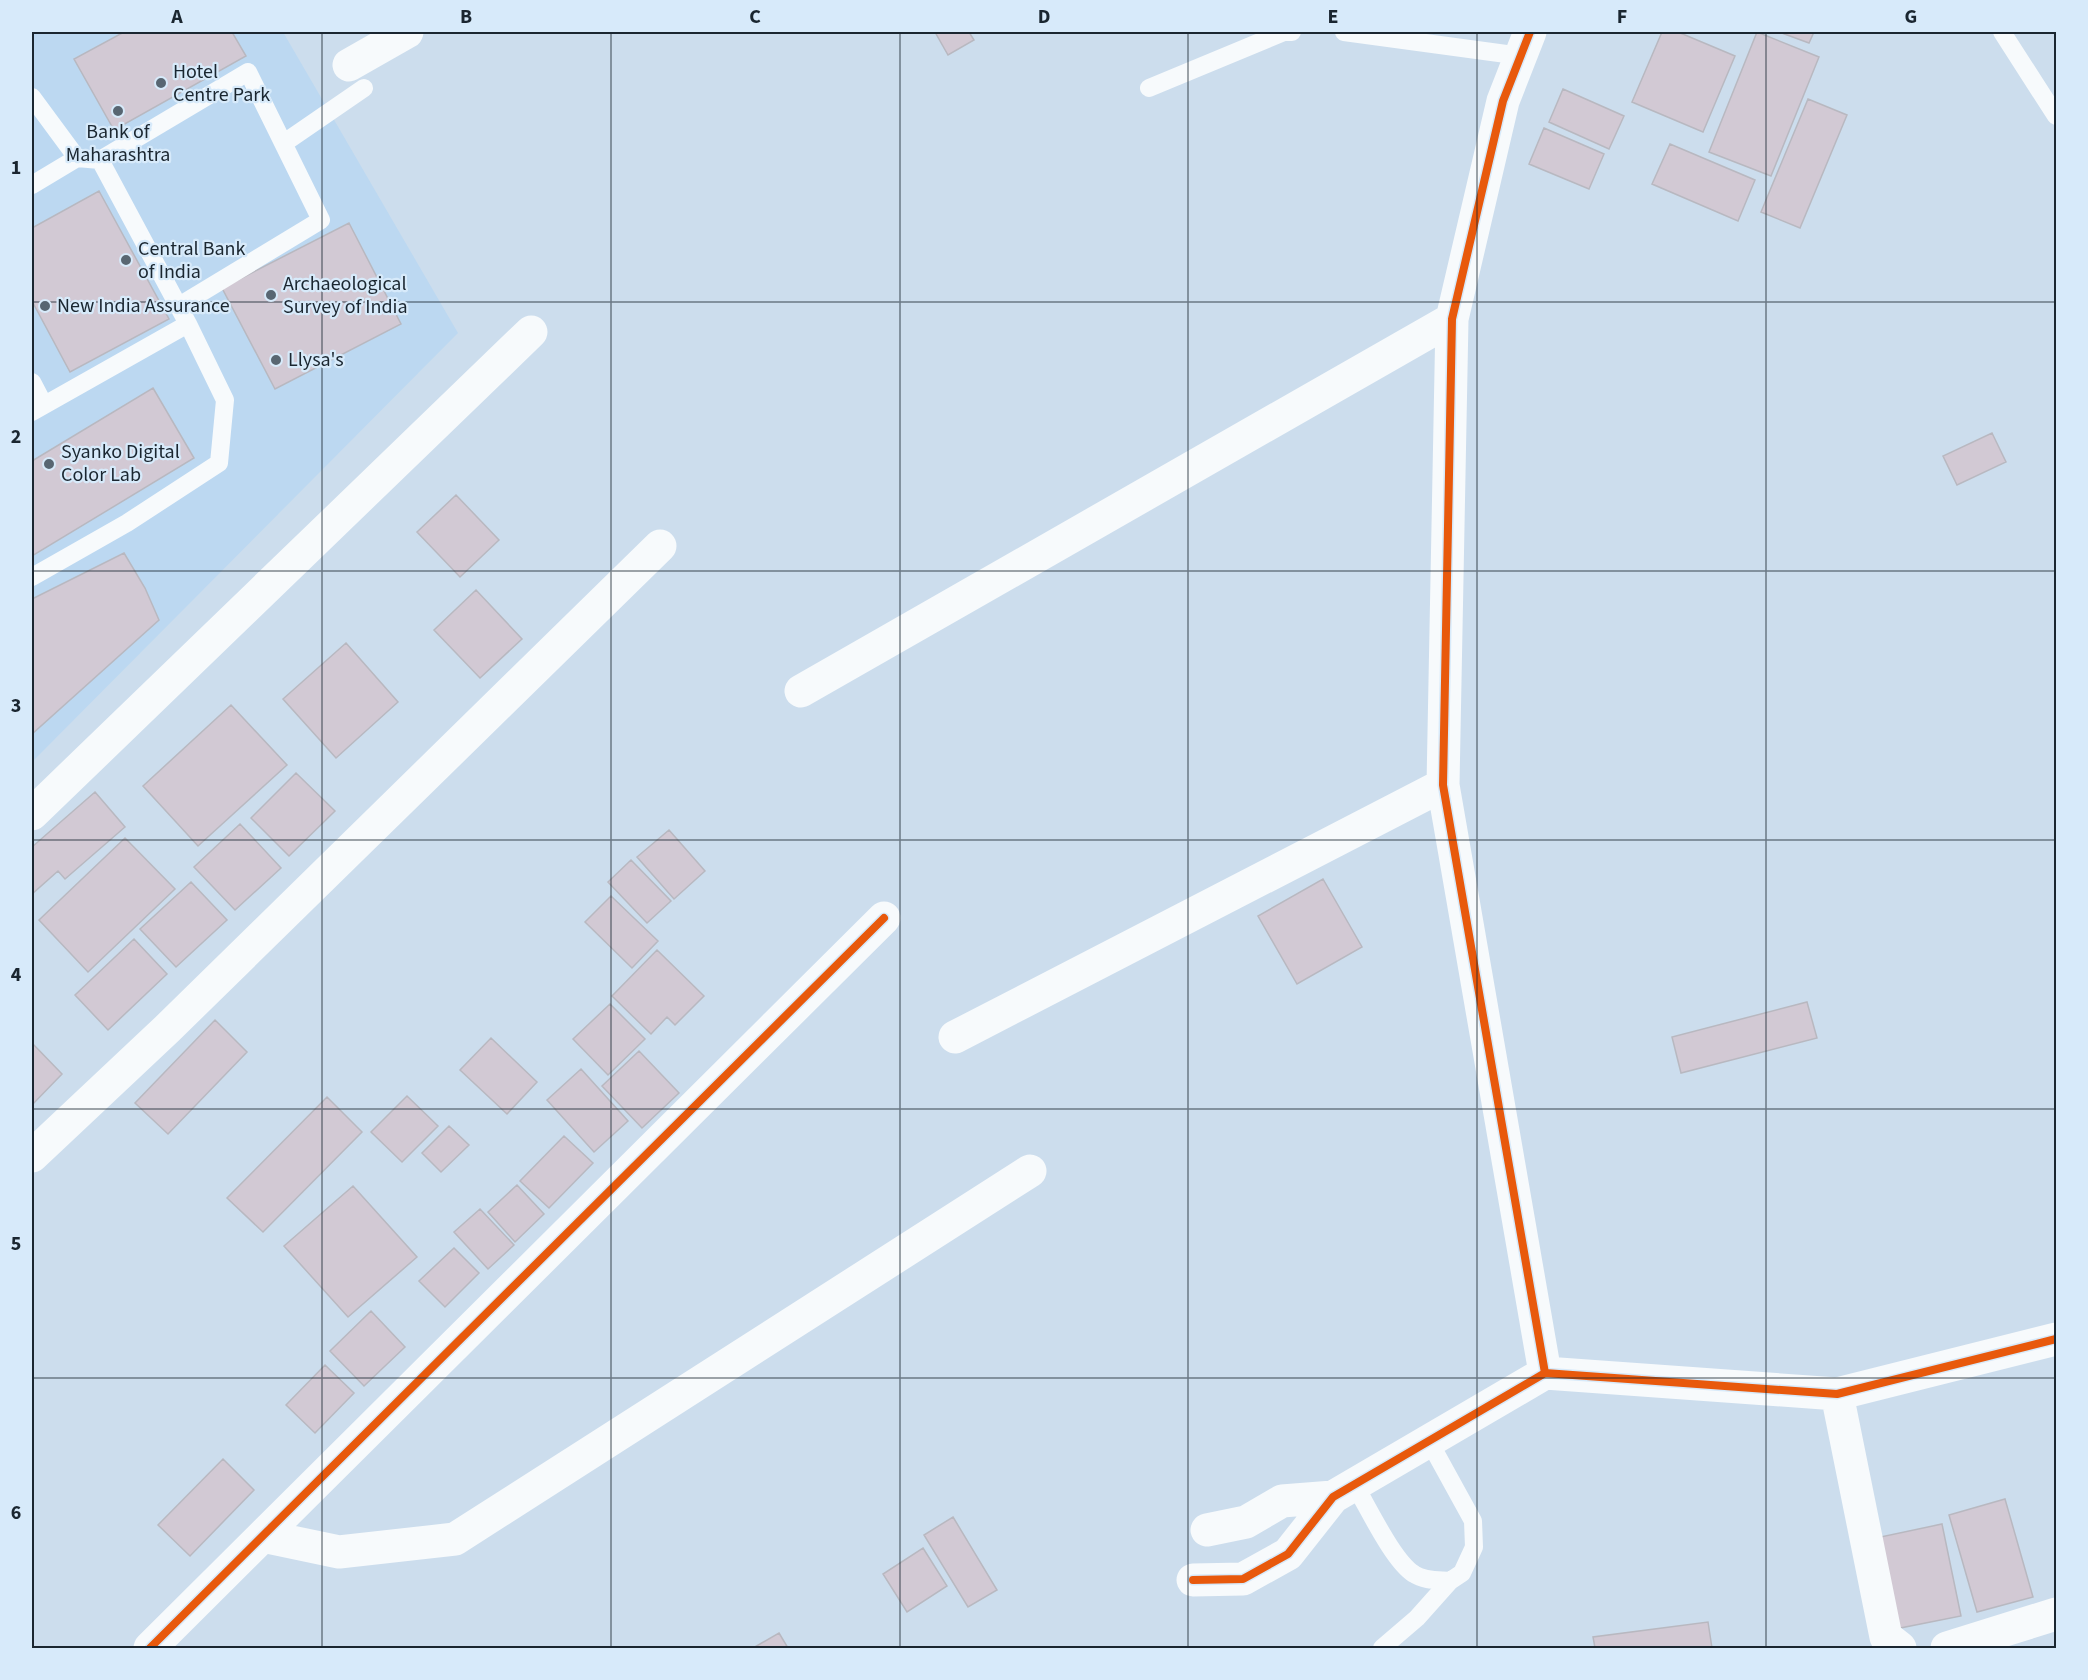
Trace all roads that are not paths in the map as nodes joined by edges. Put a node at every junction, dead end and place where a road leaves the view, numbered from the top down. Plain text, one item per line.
1 (407, 32) edge
2 (1292, 32) edge
3 (1344, 32) edge
4 (2002, 32) edge
5 (1526, 44) edge
6 (357, 77) joint
7 (1149, 88) dead end
8 (32, 97) edge
9 (2056, 116) edge
10 (284, 143) junction
11 (77, 158) junction
12 (100, 159) junction
13 (32, 185) edge
14 (179, 306) junction
15 (1452, 319) junction
16 (188, 324) junction
17 (531, 332) dead end
18 (32, 382) edge
19 (38, 408) edge
20 (660, 546) dead end
21 (32, 577) edge
22 (801, 691) dead end
23 (1443, 785) junction
24 (32, 814) edge
25 (884, 918) dead end
26 (955, 1037) dead end
27 (32, 1156) edge
28 (1030, 1172) dead end
29 (2056, 1339) edge
30 (1545, 1373) junction
31 (1837, 1394) junction
32 (1429, 1441) junction
33 (1343, 1491) junction
34 (1207, 1530) dead end
35 (263, 1536) junction
36 (1193, 1580) dead end
37 (1450, 1581) junction
38 (2056, 1614) edge
39 (150, 1648) edge
40 (1382, 1648) edge
41 (1900, 1648) edge
42 (1947, 1648) edge

1 - 6 street
2 - 7 lane
3 - 5 lane
4 - 9 lane
5 - 15 street
6 - 10 lane
8 - 11 lane
10 - 12 lane
10 - 14 lane
11 - 12 lane
11 - 13 lane
12 - 14 lane
14 - 16 lane
15 - 22 street
15 - 23 street
16 - 19 lane
16 - 21 lane
17 - 24 street
18 - 19 lane
20 - 27 street
23 - 26 street
23 - 30 street
25 - 35 street
28 - 35 street
29 - 31 street
30 - 31 street
30 - 32 street
31 - 41 street
32 - 33 street
32 - 37 lane
33 - 34 street
33 - 36 street
33 - 37 lane
35 - 39 street
37 - 40 lane
38 - 42 street

